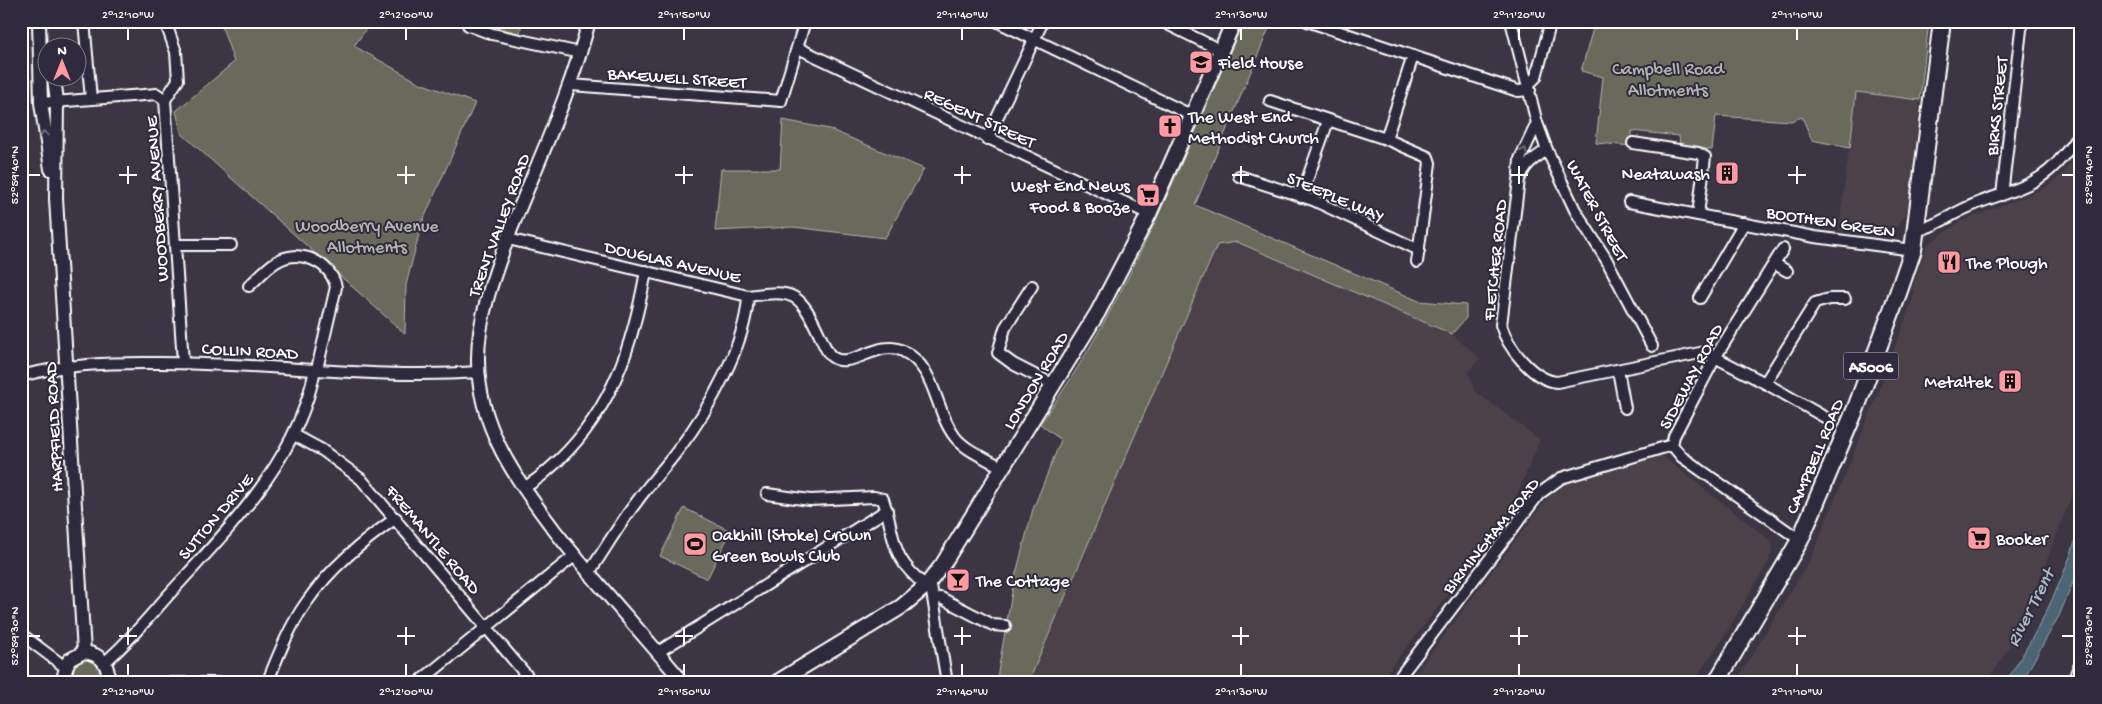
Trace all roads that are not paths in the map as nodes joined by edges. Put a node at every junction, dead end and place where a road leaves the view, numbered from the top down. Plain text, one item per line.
1 (39, 21) edge
2 (47, 21) edge
3 (84, 21) edge
4 (165, 21) edge
5 (466, 21) edge
6 (589, 21) edge
7 (804, 21) edge
8 (996, 21) edge
9 (1044, 21) edge
10 (1161, 21) edge
11 (1234, 21) edge
12 (1307, 21) edge
13 (1511, 21) edge
14 (1551, 21) edge
15 (1942, 21) edge
16 (2022, 21) edge
17 (48, 38) edge
18 (1035, 40) junction
19 (798, 48) junction
20 (1222, 51) junction
21 (581, 54) junction
22 (1413, 56) junction
23 (571, 85) junction
24 (1529, 87) junction
25 (55, 88) edge
26 (91, 99) junction
27 (165, 100) junction
28 (1270, 101) dead end
29 (57, 102) junction
30 (41, 103) junction
31 (1193, 116) junction
32 (1328, 121) junction
33 (1537, 123) junction
34 (2081, 127) edge
35 (987, 139) junction
36 (1386, 140) junction
37 (1634, 143) dead end
38 (1547, 150) junction
39 (1239, 176) dead end
40 (1519, 180) junction
41 (2002, 195) junction
42 (1301, 197) junction
43 (56, 199) junction
44 (1630, 202) dead end
45 (1148, 214) junction
46 (1698, 216) junction
47 (1744, 223) junction
48 (1916, 231) junction
49 (508, 238) junction
50 (176, 245) junction
51 (231, 245) dead end
52 (1783, 249) dead end
53 (1418, 250) junction
54 (1913, 250) junction
55 (1417, 262) dead end
56 (1775, 264) junction
57 (646, 271) junction
58 (1787, 271) dead end
59 (249, 286) dead end
60 (1032, 286) dead end
61 (748, 296) junction
62 (1700, 298) dead end
63 (1845, 299) dead end
64 (1652, 346) dead end
65 (1716, 356) junction
66 (183, 362) junction
67 (66, 366) junction
68 (316, 369) junction
69 (1618, 370) junction
70 (478, 372) junction
71 (21, 376) edge
72 (1765, 383) junction
73 (1054, 385) junction
74 (1625, 408) dead end
75 (1826, 418) dead end
76 (294, 435) junction
77 (1672, 445) junction
78 (1003, 468) junction
79 (523, 488) junction
80 (767, 494) dead end
81 (886, 510) junction
82 (396, 518) junction
83 (1800, 540) junction
84 (574, 556) junction
85 (588, 574) junction
86 (928, 583) junction
87 (934, 599) junction
88 (1005, 626) dead end
89 (487, 627) junction
90 (21, 634) edge
91 (84, 652) junction
92 (658, 652) junction
93 (105, 662) junction
94 (65, 667) junction
95 (2081, 669) edge
96 (64, 683) edge
97 (107, 683) edge
98 (123, 683) edge
99 (220, 683) edge
100 (267, 683) edge
101 (418, 683) edge
102 (532, 683) edge
103 (679, 683) edge
104 (776, 683) edge
105 (947, 683) edge
106 (1394, 683) edge
107 (1716, 683) edge
108 (2076, 683) edge

1 - 30 street, HARPFIELD ROAD
2 - 17 street
3 - 26 street
4 - 27 street
5 - 21 street
6 - 21 street, TRENT VALLEY ROAD
7 - 19 street
8 - 18 street
9 - 18 street
10 - 20 street
11 - 20 main road, LONDON ROAD
12 - 22 street
13 - 24 street, WATER STREET
14 - 24 street
15 - 48 main road, CAMPBELL ROAD / A5006
16 - 41 street, BIRKS STREET
18 - 31 street
18 - 35 street
19 - 23 street, BAKEWELL STREET
19 - 35 street, REGENT STREET
20 - 31 main road, LONDON ROAD
21 - 23 street, TRENT VALLEY ROAD
22 - 24 street
22 - 36 street
23 - 49 street, TRENT VALLEY ROAD
24 - 33 street, WATER STREET
25 - 29 street, HARPFIELD ROAD
26 - 27 street, WOODBERRY AVENUE
26 - 29 street, WOODBERRY AVENUE
27 - 50 street, WOODBERRY AVENUE
28 - 32 street
29 - 30 street, WOODBERRY AVENUE
29 - 43 street, HARPFIELD ROAD
43 -> 30 street, HARPFIELD ROAD
31 - 45 main road, LONDON ROAD
32 - 36 street
32 - 42 street
33 - 38 street, WATER STREET
40 -> 33 street, FLETCHER ROAD
34 - 41 street
35 - 45 street, REGENT STREET
36 - 53 street
37 - 46 street
38 - 40 street, FLETCHER ROAD
38 - 64 street, WATER STREET
39 - 42 street, STEEPLE WAY
40 - 69 street, FLETCHER ROAD
41 - 48 street
42 - 53 street, STEEPLE WAY
43 - 67 street, HARPFIELD ROAD
44 - 46 street, BOOTHEN GREEN
45 - 73 main road, LONDON ROAD
46 - 47 street, BOOTHEN GREEN
47 - 54 street, BOOTHEN GREEN
47 - 62 street, BOOTHEN GREEN
48 - 54 main road, CAMPBELL ROAD / A5006
49 - 57 street, DOUGLAS AVENUE
49 - 70 street, TRENT VALLEY ROAD
50 - 51 street
50 - 66 street, WOODBERRY AVENUE
52 - 56 street, SIDEWAY ROAD
53 - 55 street
54 - 83 main road, CAMPBELL ROAD / A5006
56 - 58 street
56 - 65 street, SIDEWAY ROAD
57 - 61 street, DOUGLAS AVENUE
57 - 79 street
59 - 68 street, SUTTON DRIVE
60 - 73 street
61 - 78 street
61 - 85 street, DOUGLAS AVENUE
63 - 72 street
65 - 69 street
65 - 72 street
65 - 77 street, SIDEWAY ROAD
66 - 67 street, COLLIN ROAD
66 - 68 street, COLLIN ROAD
67 - 71 street, COLLIN ROAD
67 - 91 street, HARPFIELD ROAD
68 - 70 street, COLLIN ROAD
68 - 76 street, SUTTON DRIVE
69 - 74 street
70 - 79 street, TRENT VALLEY ROAD
72 - 75 street
73 - 78 main road, LONDON ROAD
76 - 82 street, FREMANTLE ROAD
76 - 93 street, SUTTON DRIVE
77 - 83 street, SIDEWAY ROAD
77 - 106 street, BIRMINGHAM ROAD
78 - 86 main road, LONDON ROAD
79 - 84 street, TRENT VALLEY ROAD
80 - 81 street
81 - 86 street
81 - 92 street
82 - 89 street, FREMANTLE ROAD
82 - 100 street
83 - 107 main road, CAMPBELL ROAD / A5006
84 - 85 street, TRENT VALLEY ROAD
84 - 89 street
85 - 92 street, TRENT VALLEY ROAD
86 - 87 street
86 - 104 main road, LONDON ROAD
87 - 88 street
87 - 105 street
89 - 101 street
89 - 102 street, FREMANTLE ROAD
90 - 94 street
91 - 93 street
91 - 94 street
92 - 103 street, TRENT VALLEY ROAD
93 - 97 street
94 - 96 street
95 - 108 main road
98 - 99 street

